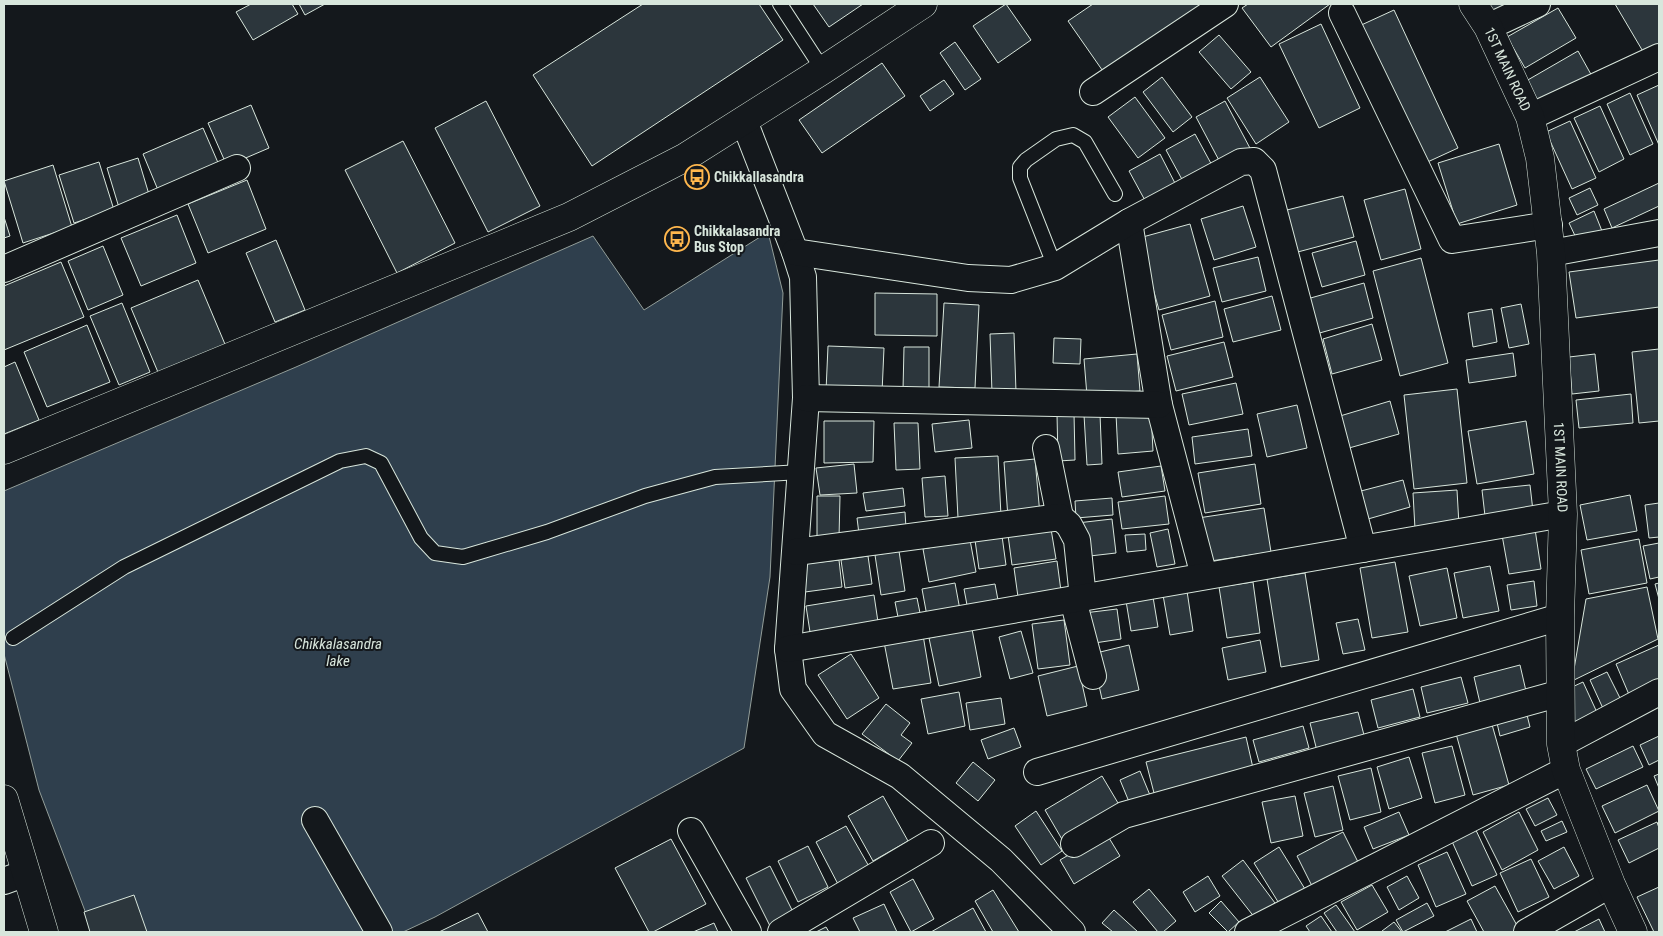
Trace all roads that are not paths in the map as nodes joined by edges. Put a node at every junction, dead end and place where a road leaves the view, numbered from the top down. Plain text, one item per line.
1 (780, 4) edge
2 (923, 4) edge
3 (1225, 4) edge
4 (1472, 4) edge
5 (1537, 4) edge
6 (1342, 13) dead end
7 (1488, 27) junction
8 (1659, 57) edge
9 (823, 70) junction
10 (1093, 92) dead end
11 (1530, 118) junction
12 (744, 121) junction
13 (237, 168) dead end
14 (1115, 194) dead end
15 (1129, 222) junction
16 (1549, 224) junction
17 (1659, 233) edge
18 (795, 252) junction
19 (1551, 253) junction
20 (1055, 267) junction
21 (4, 269) edge
22 (806, 398) junction
23 (1160, 404) junction
24 (1046, 448) dead end
25 (4, 450) edge
26 (801, 472) junction
27 (1563, 514) junction
28 (1060, 517) junction
29 (1364, 549) junction
30 (796, 552) junction
31 (1204, 576) junction
32 (1078, 599) junction
33 (1560, 617) junction
34 (13, 638) dead end
35 (788, 649) junction
36 (1093, 676) dead end
37 (1561, 692) junction
38 (1659, 692) edge
39 (1564, 757) junction
40 (1037, 772) dead end
41 (4, 799) edge
42 (315, 820) dead end
43 (692, 831) dead end
44 (931, 843) dead end
45 (1074, 844) dead end
46 (15, 877) edge
47 (1611, 884) junction
48 (44, 932) edge
49 (379, 932) edge
50 (748, 932) edge
51 (781, 932) edge
52 (1072, 932) edge
53 (1248, 932) edge
54 (1528, 932) edge
55 (1633, 932) edge

1 - 9 lane
2 - 9 street
3 - 10 street
4 - 7 street, 1ST MAIN ROAD
5 - 7 street
6 - 16 street
7 - 11 street, 1ST MAIN ROAD
8 - 11 street
9 - 12 street
11 - 16 street, 1ST MAIN ROAD
12 - 18 street
12 - 25 street
13 - 21 street
14 - 20 lane
15 - 20 street
15 - 23 street
15 - 29 street
16 - 19 street, 1ST MAIN ROAD
17 - 19 street
18 - 20 street
18 - 22 street
19 - 27 street, 1ST MAIN ROAD
22 - 23 street
22 - 26 street
23 - 31 street
24 - 28 street
26 - 30 street
26 - 34 lane
27 - 29 street
27 - 33 street, 1ST MAIN ROAD
28 - 30 street
28 - 32 street
29 - 31 street
30 - 35 street
31 - 32 street
32 - 35 street
32 - 36 street
33 - 37 street, 1ST MAIN ROAD
33 - 40 street
35 - 52 street
37 - 39 street, 1ST MAIN ROAD
37 - 45 street
38 - 39 street
39 - 47 street, 1ST MAIN ROAD
39 - 53 street
41 - 46 street
42 - 49 street
43 - 50 street
44 - 51 street
46 - 48 street
47 - 54 street
47 - 55 street, 1ST MAIN ROAD

